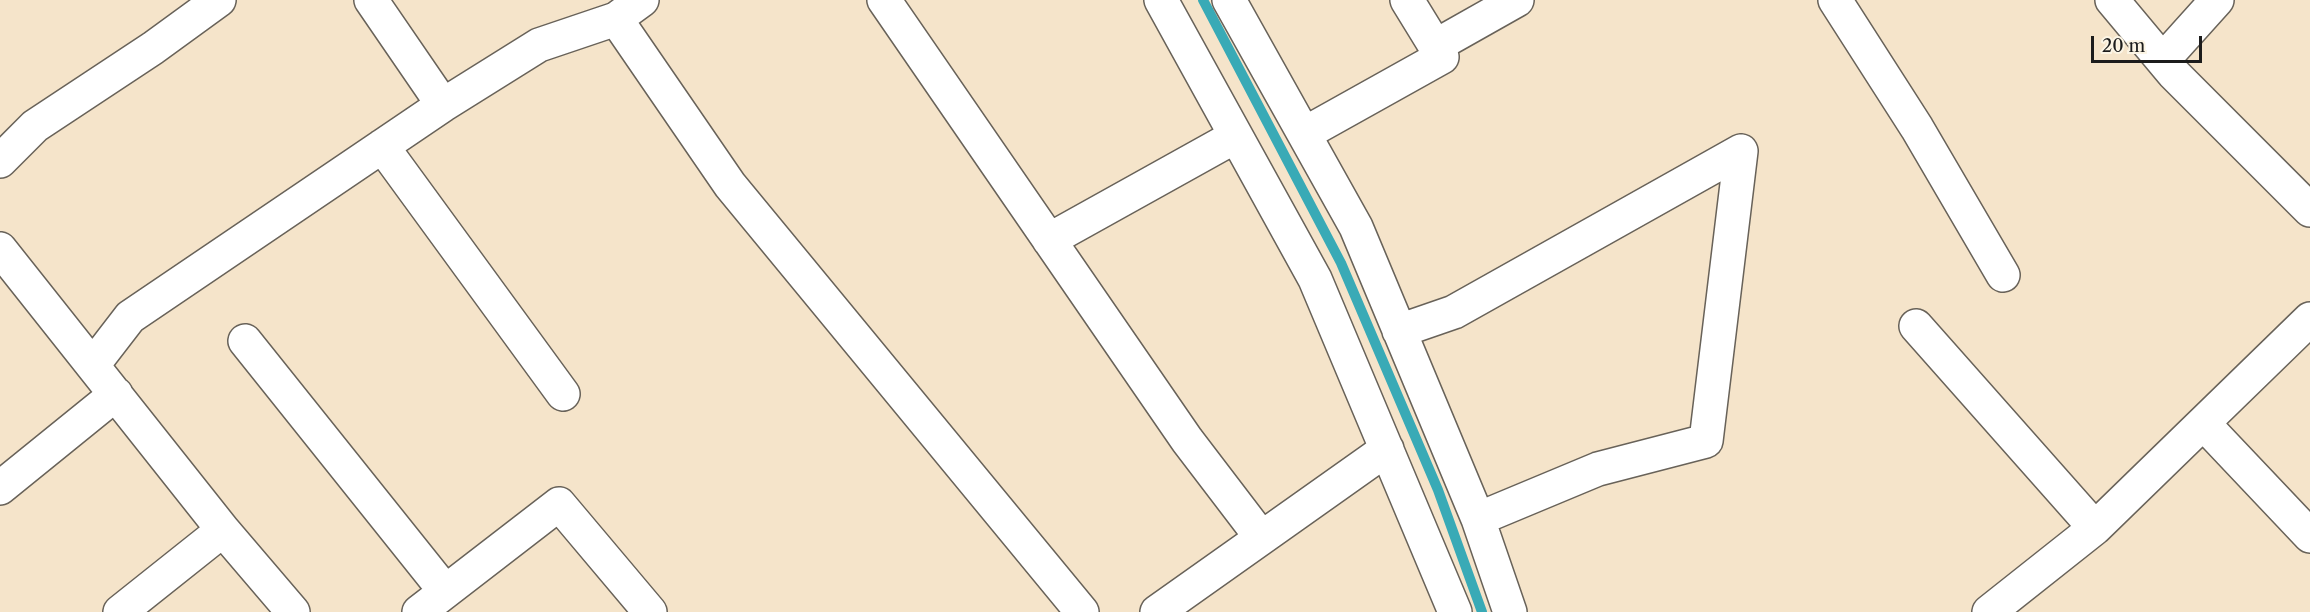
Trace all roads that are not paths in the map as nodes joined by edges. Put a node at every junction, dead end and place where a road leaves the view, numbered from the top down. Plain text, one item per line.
1 (219, 0) edge
2 (371, 0) edge
3 (642, 0) edge
4 (884, 0) edge
5 (1161, 0) edge
6 (1229, 0) edge
7 (1407, 0) edge
8 (1517, 0) edge
9 (1836, 0) edge
10 (2112, 0) edge
11 (2217, 0) edge
12 (616, 20) junction
13 (1442, 57) junction
14 (2163, 60) junction
15 (443, 105) junction
16 (1304, 134) junction
17 (1236, 136) junction
18 (382, 146) junction
19 (0, 160) edge
20 (2310, 210) edge
21 (1049, 240) junction
22 (0, 249) edge
23 (2003, 275) dead end
24 (2310, 319) edge
25 (1916, 326) dead end
26 (1399, 332) junction
27 (245, 341) dead end
28 (93, 365) junction
29 (116, 394) junction
30 (563, 394) dead end
31 (2204, 424) junction
32 (1387, 449) junction
33 (0, 488) edge
34 (1478, 519) junction
35 (2095, 528) junction
36 (223, 530) junction
37 (2310, 536) edge
38 (1261, 537) junction
39 (445, 591) junction
40 (120, 612) edge
41 (293, 612) edge
42 (418, 612) edge
43 (650, 612) edge
44 (1082, 612) edge
45 (1157, 612) edge
46 (1455, 612) edge
47 (1510, 612) edge
48 (1989, 612) edge

1 - 19 street
2 - 15 street
3 - 12 street
4 - 21 street
5 - 17 street
6 - 16 street
7 - 13 street
8 - 13 street
9 - 23 street
10 - 14 street
11 - 14 street
12 - 15 street
12 - 44 street
13 - 16 street
14 - 20 street
15 - 18 street
16 - 26 street
17 - 21 street
17 - 32 street
18 - 28 street
18 - 30 street
21 - 38 street
22 - 28 street
24 - 31 street
25 - 35 street
26 - 34 street
26 - 34 street
27 - 39 street
28 - 29 street
29 - 33 street
29 - 36 street
31 - 35 street
31 - 37 street
32 - 38 street
32 - 46 street
34 - 47 street
35 - 48 street
36 - 40 street
36 - 41 street
38 - 45 street
39 - 42 street
39 - 43 street

